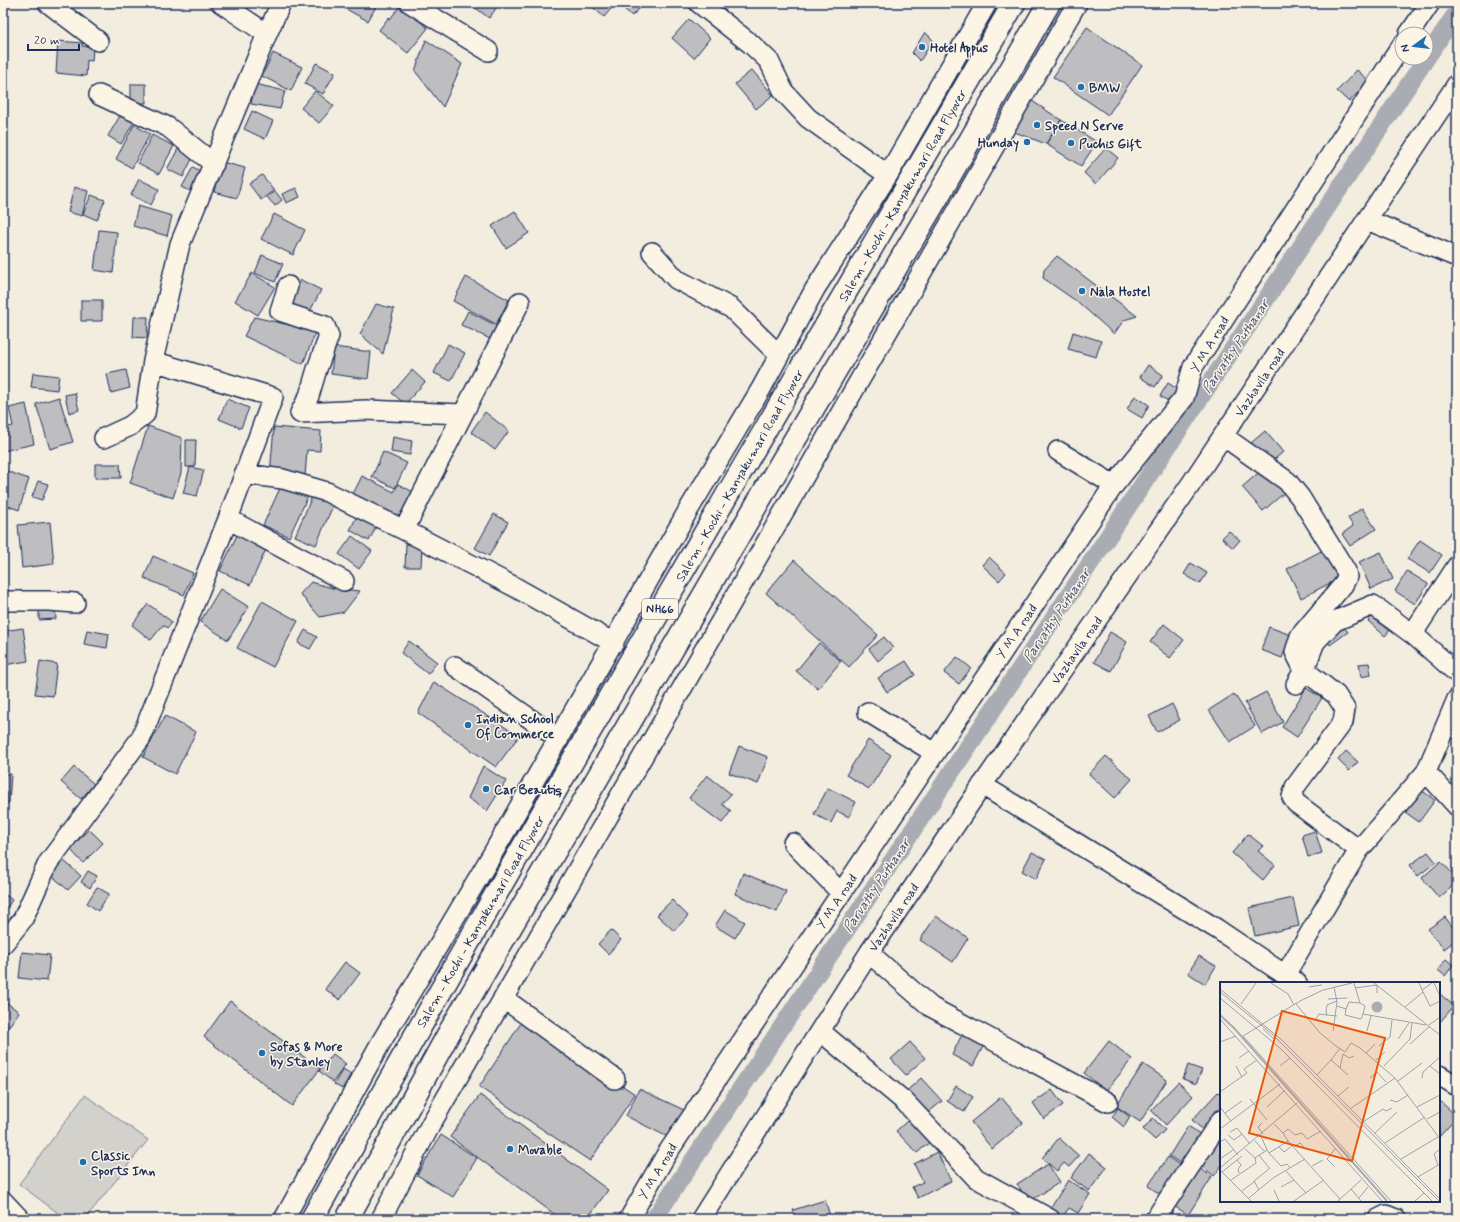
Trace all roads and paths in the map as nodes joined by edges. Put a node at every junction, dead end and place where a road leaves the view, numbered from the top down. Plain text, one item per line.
1 (48, 3) edge
2 (221, 3) edge
3 (282, 3) edge
4 (410, 3) edge
5 (987, 3) edge
6 (1014, 3) edge
7 (1049, 3) edge
8 (1077, 3) edge
9 (1430, 3) edge
10 (703, 4) edge
11 (1414, 26) edge
12 (267, 34) junction
13 (98, 41) dead end
14 (488, 51) dead end
15 (1394, 57) edge
16 (1457, 84) edge
17 (99, 95) dead end
18 (214, 164) junction
19 (888, 175) junction
20 (1368, 220) junction
21 (652, 252) dead end
22 (1457, 257) edge
23 (288, 286) dead end
24 (520, 302) dead end
25 (779, 355) junction
26 (153, 361) junction
27 (273, 397) junction
28 (300, 413) junction
29 (462, 414) junction
30 (1223, 436) junction
31 (104, 438) dead end
32 (1058, 451) dead end
33 (244, 474) junction
34 (1114, 486) junction
35 (228, 519) junction
36 (404, 530) junction
37 (1457, 566) edge
38 (344, 581) dead end
39 (3, 601) edge
40 (75, 603) dead end
41 (1415, 636) junction
42 (614, 643) junction
43 (455, 666) dead end
44 (1457, 673) edge
45 (1300, 677) junction
46 (1456, 704) edge
47 (868, 712) dead end
48 (559, 739) junction
49 (935, 753) junction
50 (1426, 772) junction
51 (982, 785) junction
52 (1457, 806) edge
53 (793, 843) dead end
54 (1360, 850) junction
55 (841, 893) junction
56 (3, 944) edge
57 (869, 953) junction
58 (1291, 979) edge
59 (503, 998) junction
60 (820, 1031) junction
61 (1440, 1076) edge
62 (615, 1080) dead end
63 (1457, 1085) edge
64 (1108, 1102) dead end
65 (1220, 1121) edge
66 (3, 1201) edge
67 (20, 1219) edge
68 (284, 1219) edge
69 (312, 1219) edge
70 (347, 1219) edge
71 (381, 1219) edge
72 (629, 1219) edge
73 (702, 1219) edge
74 (1050, 1219) edge
75 (1154, 1219) edge
76 (1378, 1219) edge
77 (1396, 1219) edge

1 - 13 street
2 - 12 street
3 - 12 street
4 - 14 street
5 - 19 street
6 - 69 highway, Salem - Kochi - Kanyakumari Road Flyover / NH66
7 - 70 highway, NH66
8 - 59 street
9 - 11 street
10 - 19 street
12 - 18 street
15 - 34 street, Y M A road
16 - 20 street, Vazhavila road
17 - 18 street
18 - 26 street
19 - 25 street
20 - 22 street
20 - 30 street, Vazhavila road
21 - 25 street
23 - 28 street
24 - 29 street
25 - 42 street
26 - 27 street
26 - 31 street
27 - 28 street
27 - 33 street
28 - 29 street
29 - 36 street
30 - 45 street
30 - 51 street, Vazhavila road
32 - 34 street
33 - 35 street
33 - 36 street
34 - 49 street, Y M A road
35 - 38 street
35 - 56 street
36 - 42 street
37 - 41 street
39 - 40 street
41 - 44 street
41 - 45 street
42 - 48 street
43 - 48 street
45 - 54 street
46 - 50 street
47 - 49 street
48 - 68 street
49 - 55 street, Y M A road
50 - 52 street
50 - 54 street
51 - 57 street, Vazhavila road
51 - 58 street
53 - 55 street
54 - 58 street
55 - 72 street, Y M A road
57 - 60 street, Vazhavila road
57 - 64 street
59 - 62 street
59 - 71 street
60 - 73 street, Vazhavila road
60 - 74 street
61 - 63 street
65 - 75 street
66 - 67 street
76 - 77 street

